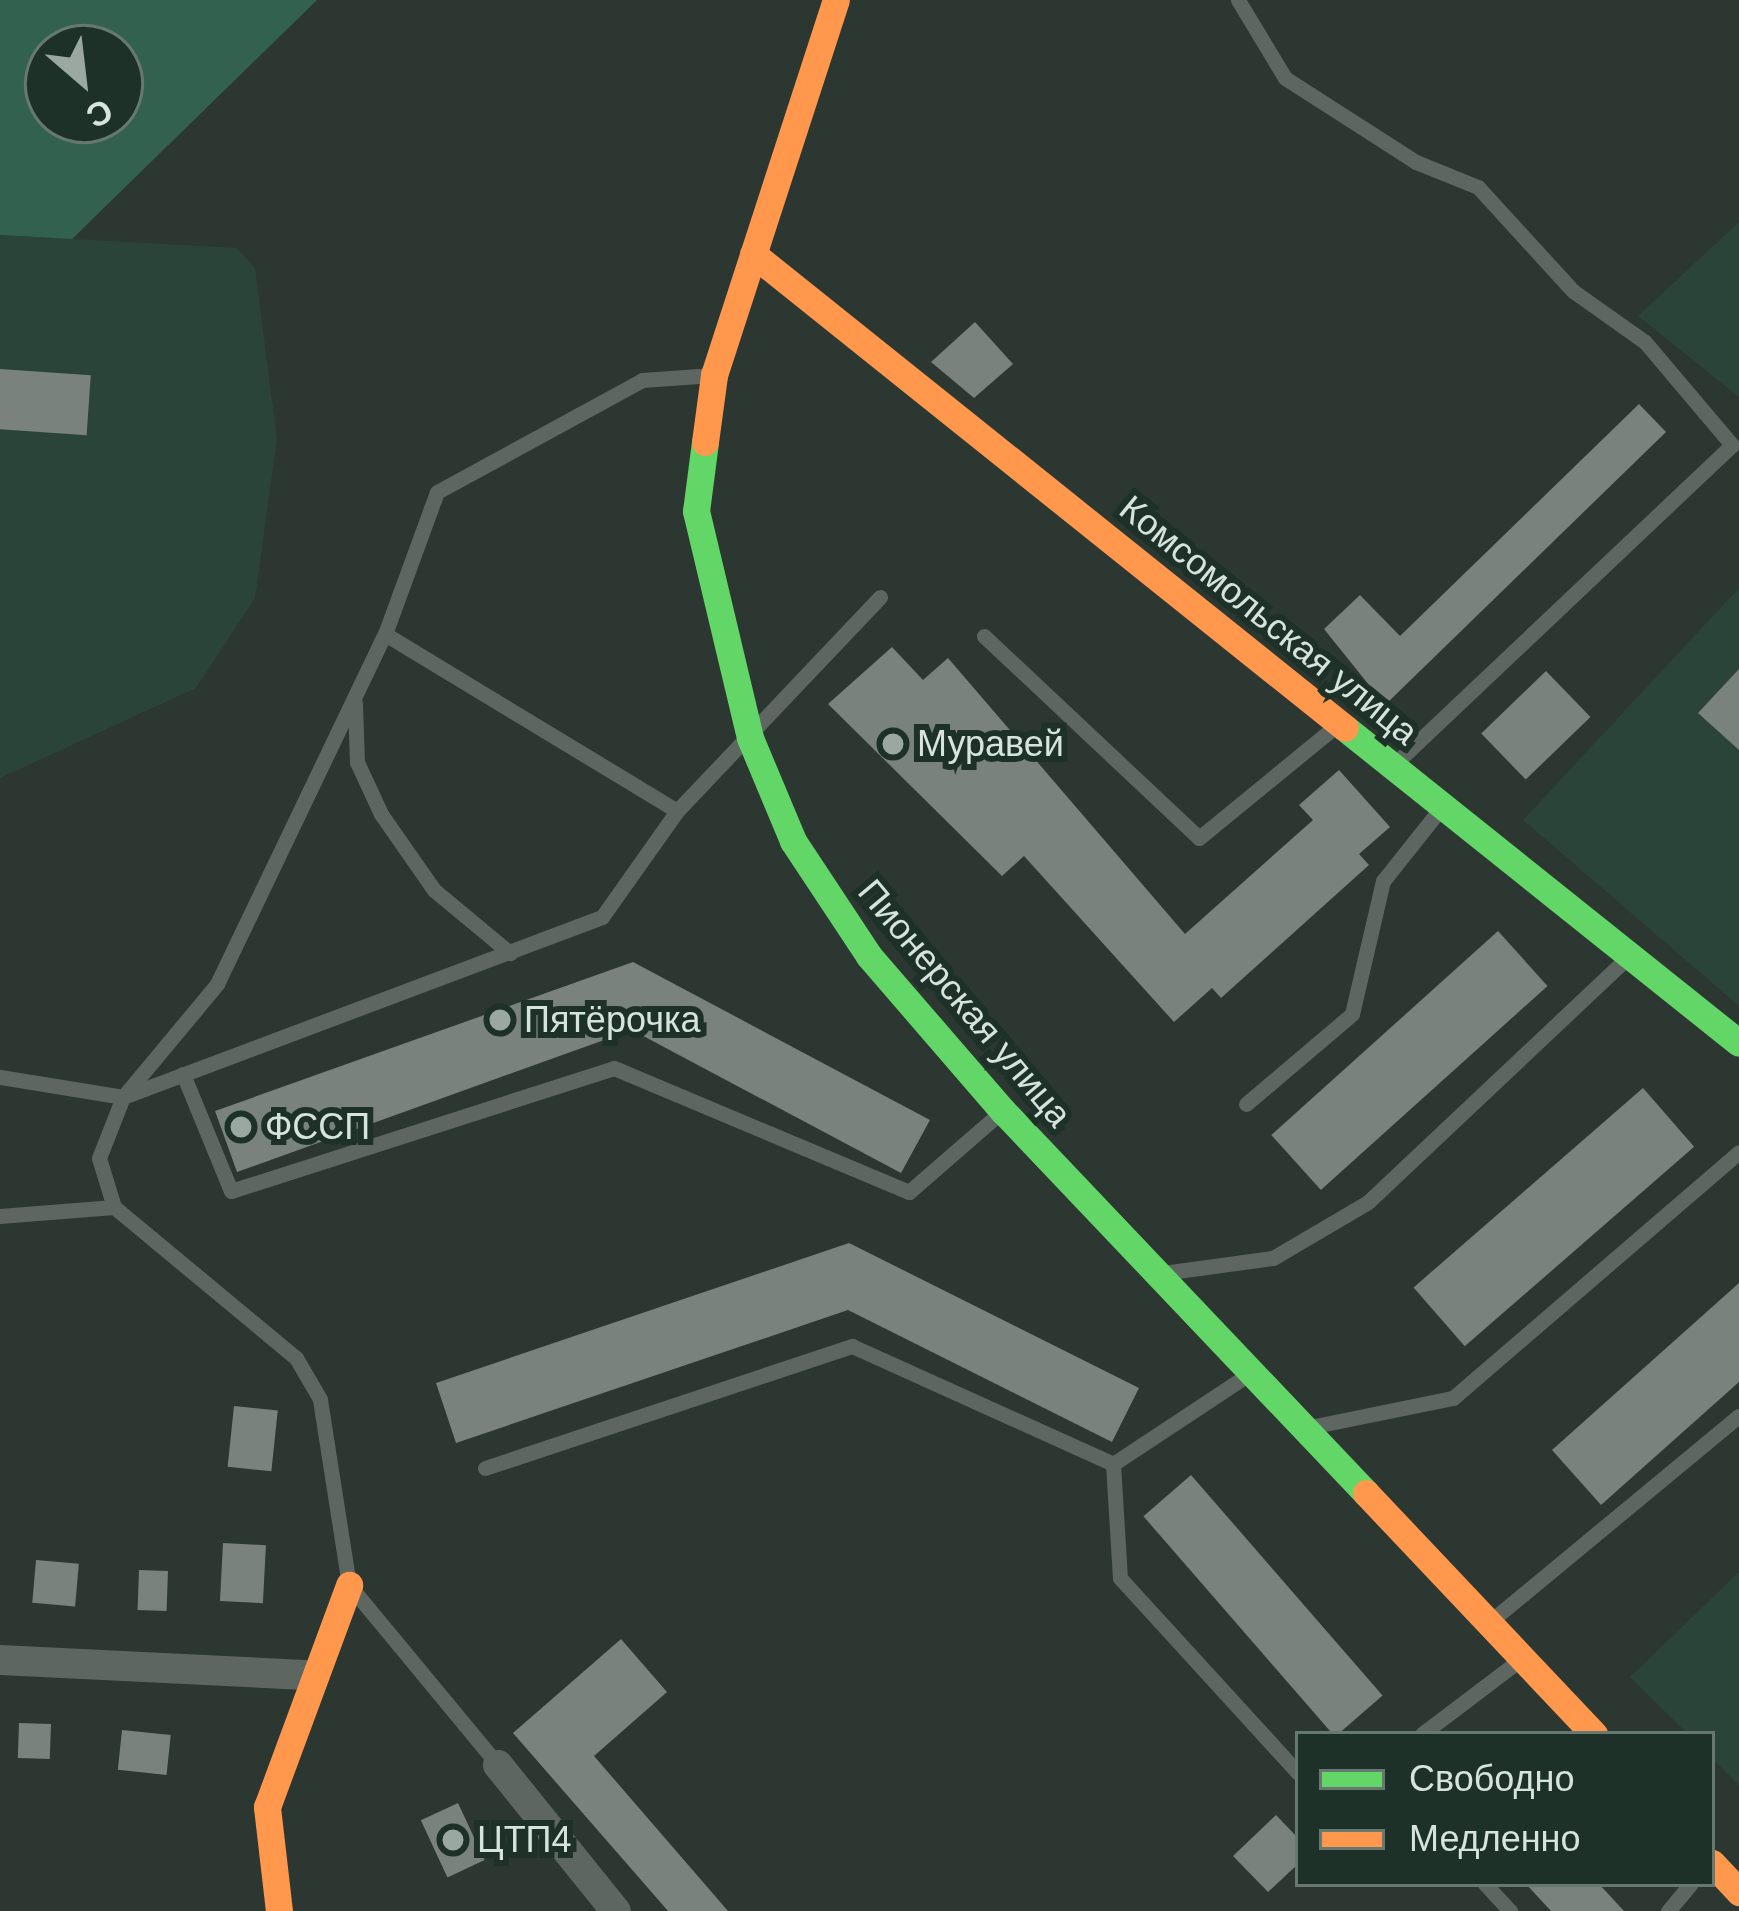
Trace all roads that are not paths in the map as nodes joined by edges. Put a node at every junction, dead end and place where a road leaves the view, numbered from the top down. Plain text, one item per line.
1 (836, 0) edge
2 (1238, 0) edge
3 (753, 254) junction
4 (714, 375) junction
5 (880, 597) dead end
6 (386, 634) junction
7 (984, 636) dead end
8 (355, 700) junction
9 (1343, 720) junction
10 (751, 738) junction
11 (1393, 766) junction
12 (1443, 806) junction
13 (677, 812) junction
14 (1633, 952) junction
15 (510, 953) junction
16 (1739, 1043) edge
17 (183, 1074) junction
18 (0, 1077) edge
19 (123, 1097) junction
20 (1246, 1104) dead end
21 (1003, 1111) junction
22 (1739, 1152) edge
23 (114, 1207) junction
24 (0, 1216) edge
25 (1152, 1275) junction
26 (1246, 1376) junction
27 (1739, 1416) edge
28 (1295, 1431) junction
29 (1113, 1464) junction
30 (485, 1468) dead end
31 (349, 1585) junction
32 (1492, 1620) junction
33 (1523, 1657) junction
34 (0, 1660) edge
35 (310, 1675) junction
36 (1426, 1731) edge
37 (1591, 1731) edge
38 (498, 1765) joint
39 (1295, 1770) edge
40 (1715, 1866) edge
41 (1488, 1887) edge
42 (1688, 1887) edge
43 (1739, 1892) edge
44 (279, 1911) edge
45 (616, 1911) edge
46 (1510, 1911) edge
47 (1668, 1911) edge

1 - 3 main road, Пионерская улица
2 - 11 lane
3 - 4 main road, Пионерская улица
3 - 9 main road, Комсомольская улица
4 - 6 lane
4 - 10 main road, Пионерская улица
5 - 10 lane
6 - 8 lane
6 - 13 lane
7 - 9 lane
8 - 15 lane
8 - 19 lane
9 - 11 main road, Комсомольская улица
10 - 13 lane
10 - 21 main road, Пионерская улица
11 - 12 main road, Комсомольская улица
12 - 14 main road, Комсомольская улица
12 - 20 lane
13 - 15 lane
14 - 16 main road, Комсомольская улица
14 - 25 lane
15 - 17 lane
17 - 19 lane
17 - 21 lane
18 - 19 lane
19 - 23 lane
21 - 25 main road, Пионерская улица
22 - 28 lane
23 - 24 lane
23 - 31 lane
25 - 26 main road, Пионерская улица
26 - 28 main road, Пионерская улица
26 - 29 lane
27 - 32 lane
28 - 32 main road, Пионерская улица
29 - 30 lane
29 - 39 lane
31 - 35 main road
31 - 38 lane
32 - 33 main road, Пионерская улица
33 - 36 lane
33 - 37 main road, Пионерская улица
34 - 35 street
35 - 44 main road
38 - 45 street
40 - 43 main road
41 - 46 lane
42 - 47 lane

